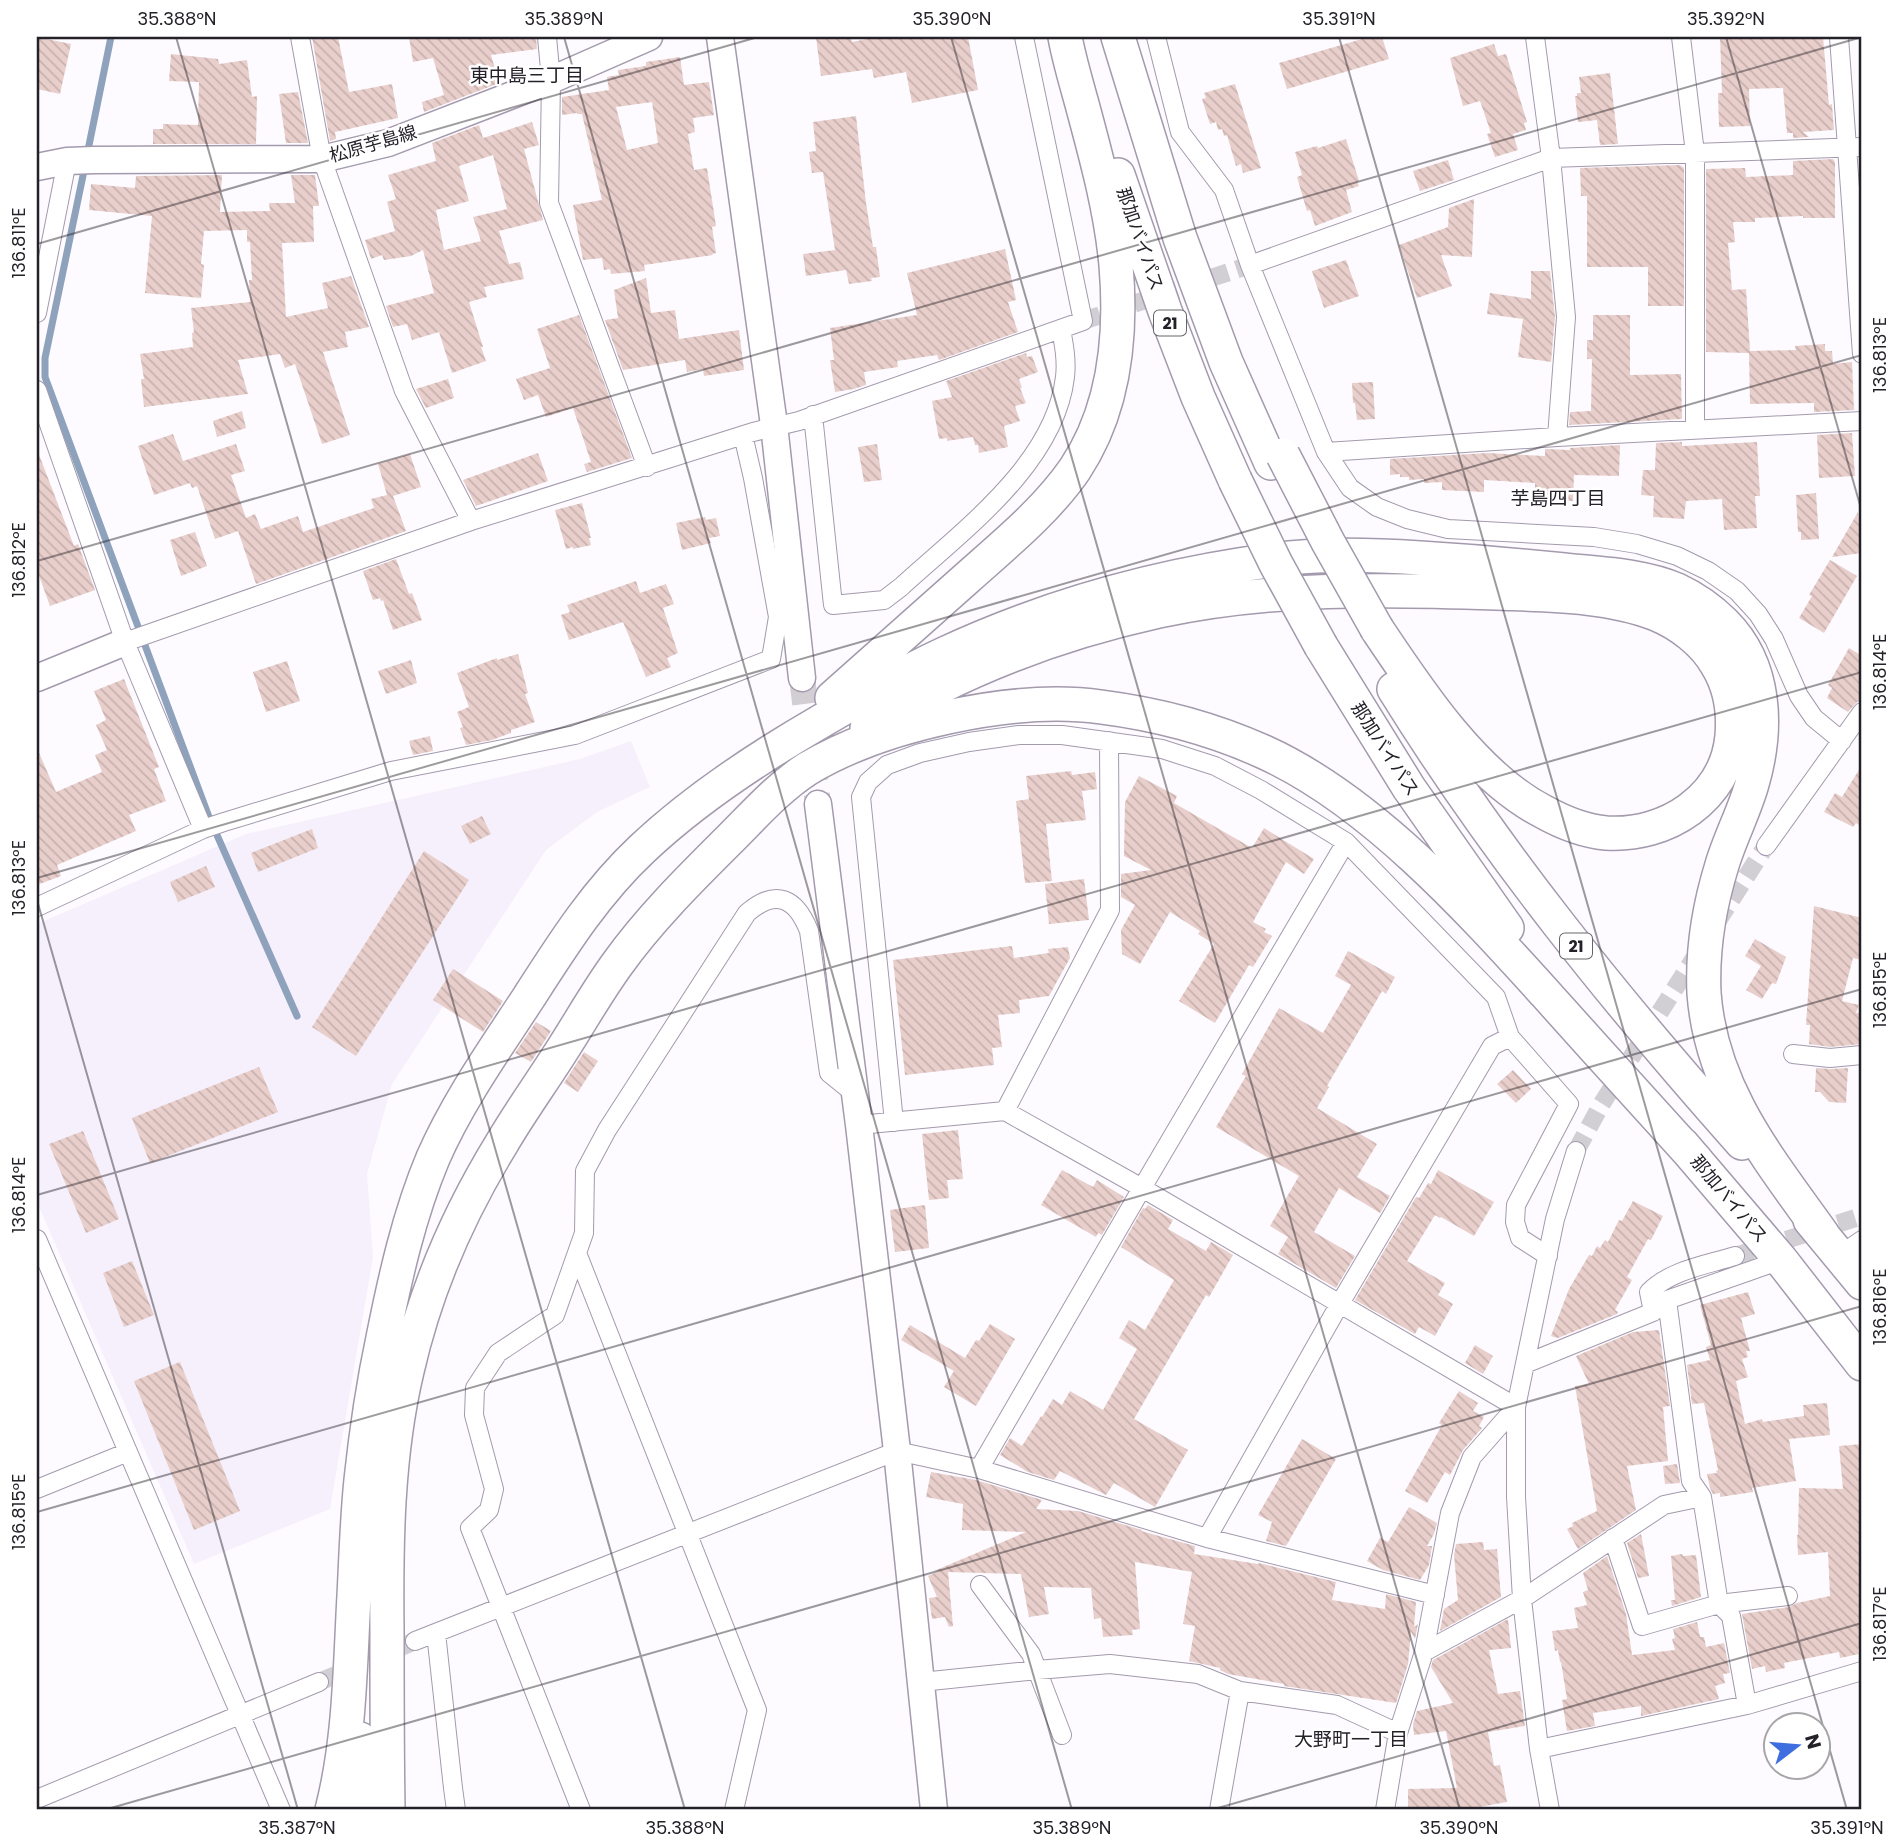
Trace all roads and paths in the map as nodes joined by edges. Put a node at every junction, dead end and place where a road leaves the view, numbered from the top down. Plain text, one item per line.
1 (300, 37) edge
2 (547, 37) edge
3 (649, 37) edge
4 (720, 37) edge
5 (1024, 37) edge
6 (1065, 37) edge
7 (1078, 37) edge
8 (1118, 37) edge
9 (1156, 37) edge
10 (1535, 37) edge
11 (1681, 37) edge
12 (1839, 37) edge
13 (551, 80) junction
14 (1855, 148) edge
15 (1695, 153) junction
16 (1551, 158) junction
17 (322, 159) junction
18 (80, 160) junction
19 (1106, 164) junction
20 (37, 167) edge
21 (1250, 265) junction
22 (37, 311) edge
23 (1061, 329) junction
24 (1862, 354) edge
25 (37, 390) edge
26 (813, 415) junction
27 (1862, 421) edge
28 (775, 425) junction
29 (1695, 430) junction
30 (743, 435) junction
31 (1558, 437) junction
32 (1326, 452) junction
33 (647, 467) junction
34 (471, 521) junction
35 (1368, 632) junction
36 (135, 638) junction
37 (37, 678) edge
38 (802, 678) tunnel mouth
39 (1862, 712) edge
40 (1108, 741) junction
41 (1843, 741) junction
42 (778, 746) junction
43 (804, 771) junction
44 (818, 804) tunnel mouth
45 (203, 829) junction
46 (1346, 842) junction
47 (1766, 846) tunnel mouth
48 (37, 907) edge
49 (1510, 1037) junction
50 (1793, 1054) dead end
51 (1862, 1055) edge
52 (855, 1094) junction
53 (1005, 1111) junction
54 (894, 1122) junction
55 (859, 1125) junction
56 (1576, 1151) tunnel mouth
57 (1696, 1160) junction
58 (1142, 1188) junction
59 (37, 1239) edge
60 (1842, 1243) edge
61 (578, 1253) junction
62 (1548, 1256) junction
63 (1735, 1256) tunnel mouth
64 (1781, 1260) junction
65 (1862, 1283) edge
66 (1339, 1305) junction
67 (1660, 1306) junction
68 (1525, 1364) junction
69 (1862, 1364) edge
70 (1516, 1407) junction
71 (897, 1451) junction
72 (128, 1452) junction
73 (979, 1469) junction
74 (37, 1489) edge
75 (1702, 1497) junction
76 (687, 1534) junction
77 (1207, 1538) junction
78 (1613, 1538) junction
79 (371, 1555) junction
80 (980, 1585) dead end
81 (1435, 1595) junction
82 (1788, 1596) dead end
83 (1522, 1599) junction
84 (1720, 1604) junction
85 (502, 1607) junction
86 (436, 1633) junction
87 (415, 1641) tunnel mouth
88 (1424, 1652) junction
89 (1037, 1670) junction
90 (1862, 1671) edge
91 (319, 1682) tunnel mouth
92 (921, 1682) junction
93 (1240, 1691) junction
94 (1747, 1705) junction
95 (241, 1713) junction
96 (1398, 1733) junction
97 (1062, 1735) dead end
98 (1539, 1749) junction
99 (37, 1799) edge
100 (281, 1810) edge
101 (332, 1810) edge
102 (362, 1810) edge
103 (388, 1810) edge
104 (409, 1810) edge
105 (456, 1810) edge
106 (582, 1810) edge
107 (734, 1810) edge
108 (934, 1810) edge
109 (1219, 1810) edge
110 (1385, 1810) edge
111 (1550, 1810) edge

1 - 17 street
2 - 13 street
3 - 13 street, 松原芋島線
4 - 28 street
5 - 23 street
6 - 19 highway
7 - 19 highway, 那加バイパス / 21
8 - 35 highway, 21
9 - 21 street
10 - 16 street
11 - 15 street
12 - 14 street
13 - 17 street, 松原芋島線
13 - 33 street
14 - 15 street
14 - 24 street
15 - 16 street
15 - 29 street
16 - 21 street
16 - 31 street
17 - 18 street, 松原芋島線
17 - 34 street
18 - 20 street, 松原芋島線
18 - 22 street
19 - 42 highway
19 - 57 highway, 那加バイパス / 21, bridge
21 - 32 street
23 - 26 street
23 - 26 street
25 - 36 street
26 - 28 street
27 - 29 street
28 - 30 street
28 - 38 street
29 - 31 street
30 - 33 street
30 - 45 street
31 - 32 street
32 - 41 street
33 - 34 street
34 - 36 street
35 - 43 highway
35 - 60 highway, 21
36 - 37 street
36 - 45 street
39 - 41 street
40 - 46 street
40 - 53 street
40 - 54 street
41 - 47 street
42 - 60 highway
42 - 79 highway
43 - 57 highway
43 - 79 highway
44 - 52 street
45 - 48 street
46 - 49 street
46 - 58 street
49 - 62 street
49 - 66 street
50 - 51 street
52 - 55 street
52 - 61 street
53 - 54 street
53 - 58 street
54 - 55 street
55 - 71 street
56 - 62 street
57 - 64 highway, 那加バイパス / 21
58 - 66 street
58 - 73 street
59 - 72 street
60 - 65 highway, 21
61 - 76 street
61 - 85 street
62 - 68 street
63 - 67 street
64 - 67 street
64 - 69 highway, 那加バイパス / 21
66 - 70 street
66 - 77 street
67 - 68 street
67 - 75 street
68 - 70 street
70 - 81 street
70 - 83 street
71 - 73 street
71 - 76 street
71 - 92 street
72 - 74 street
72 - 95 street
73 - 77 street
75 - 78 street
75 - 84 street
76 - 85 street
76 - 107 street
77 - 81 street
78 - 83 street
78 - 84 street
79 - 101 highway
79 - 102 highway
79 - 103 highway
79 - 104 highway
80 - 89 street
81 - 88 street
82 - 84 street
83 - 88 street
83 - 98 street
84 - 94 street
85 - 86 street
85 - 106 street
86 - 87 street
86 - 105 street
88 - 96 street
89 - 92 street
89 - 93 street
89 - 97 street
90 - 94 street
91 - 95 street
92 - 108 street
93 - 96 street
93 - 109 street
94 - 98 street
95 - 99 street
95 - 100 street
96 - 110 street
98 - 111 street

